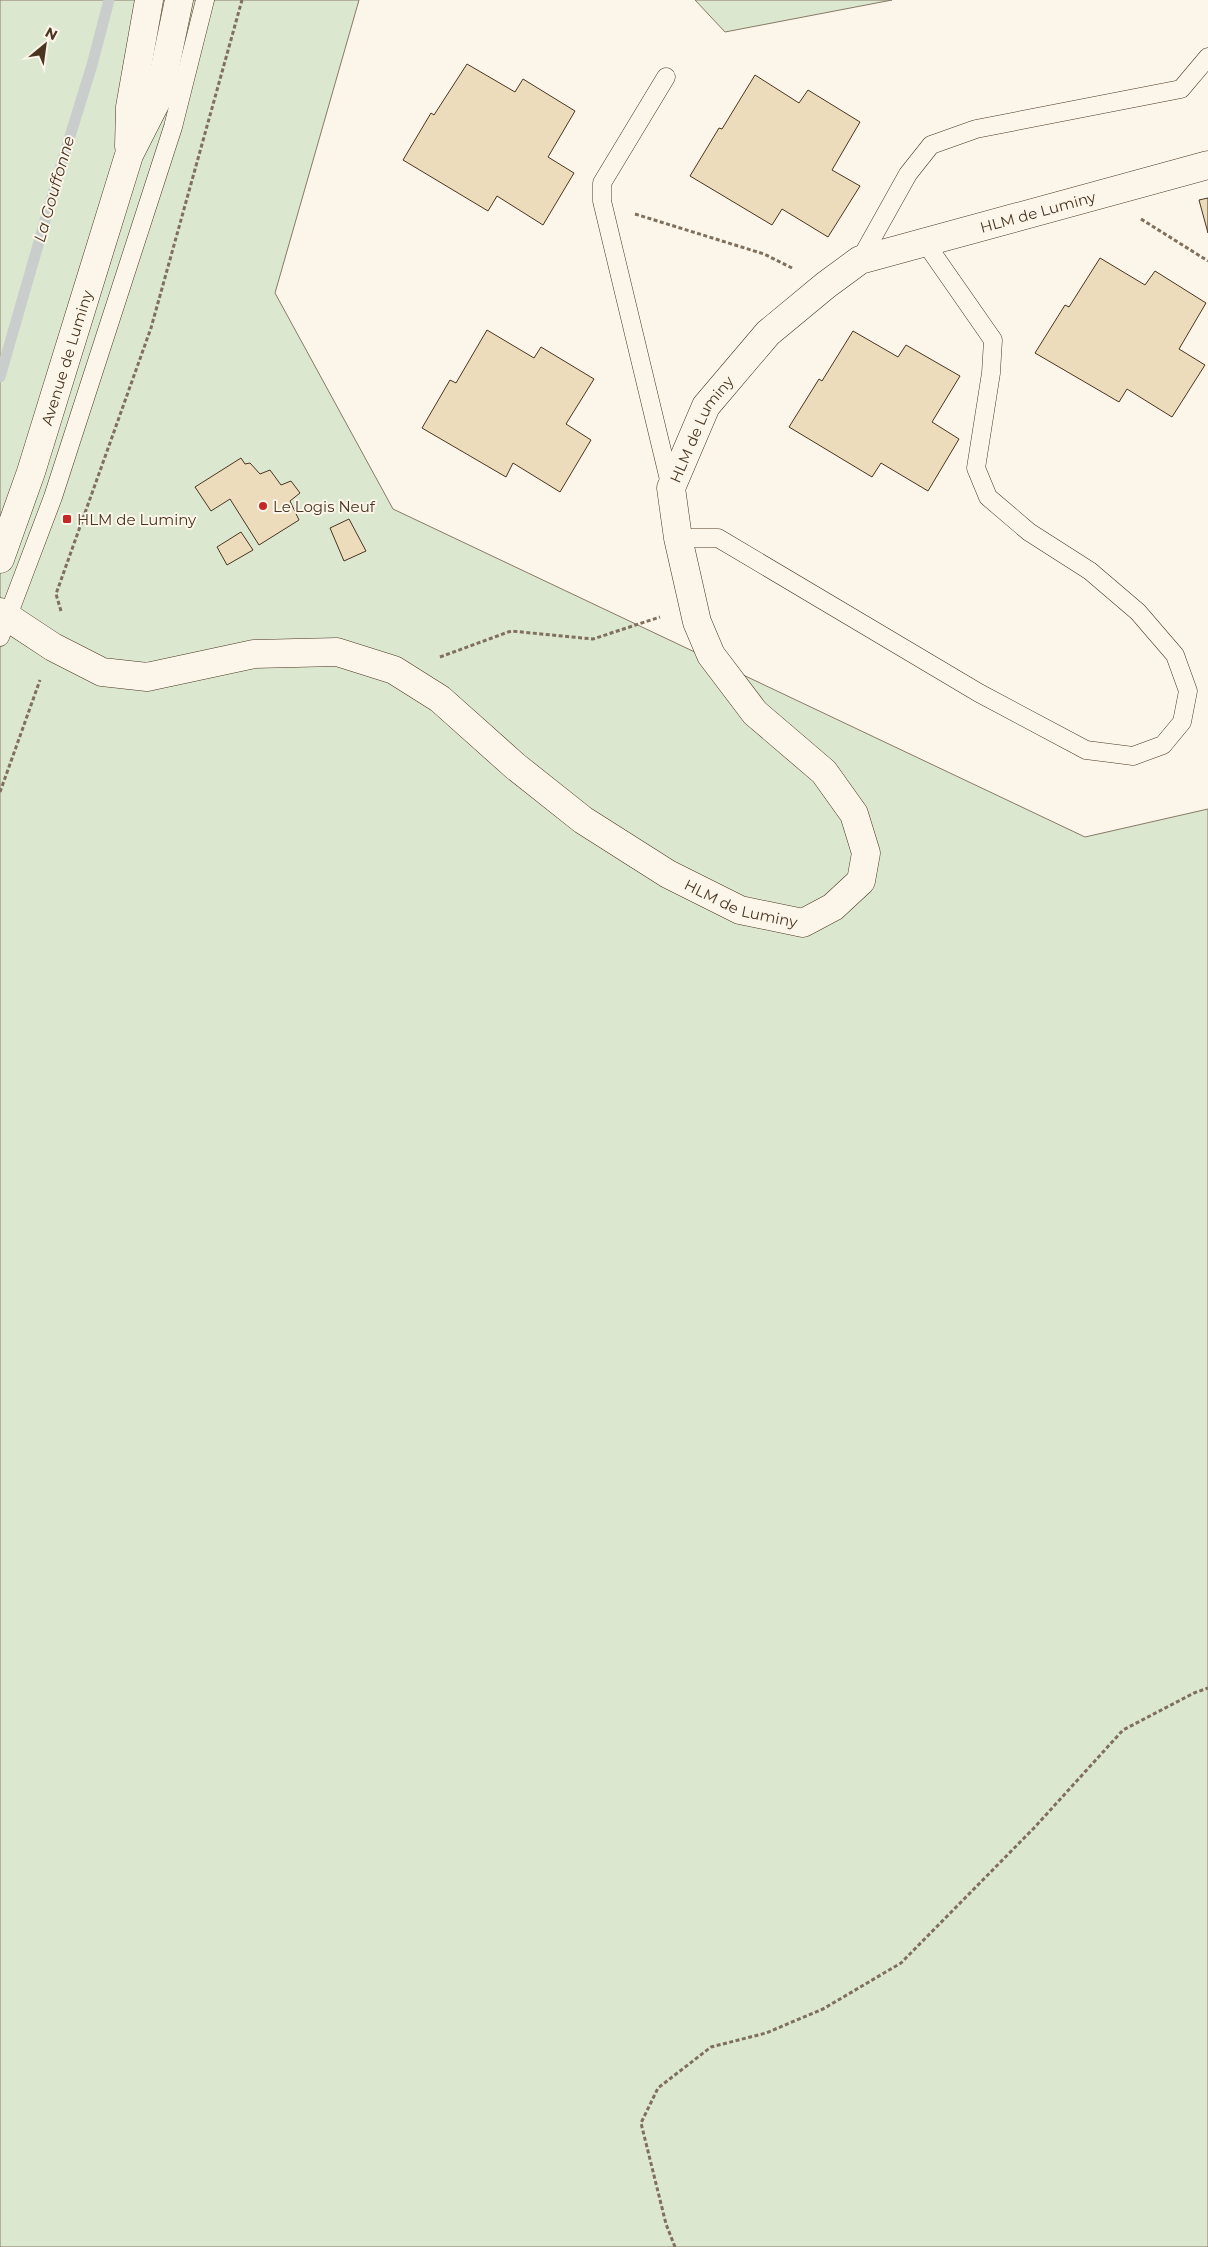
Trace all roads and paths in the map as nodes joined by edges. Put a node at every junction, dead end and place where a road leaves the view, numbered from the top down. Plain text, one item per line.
1 (149, 0) edge
2 (179, 0) edge
3 (205, 0) edge
4 (242, 0) edge
5 (1208, 57) edge
6 (666, 77) dead end
7 (129, 155) junction
8 (1208, 165) edge
9 (1138, 218) dead end
10 (649, 219) dead end
11 (924, 241) junction
12 (764, 254) dead end
13 (860, 260) junction
14 (1208, 261) edge
15 (671, 488) junction
16 (678, 538) junction
17 (0, 559) edge
18 (694, 606) junction
19 (63, 619) dead end
20 (3, 622) edge
21 (394, 670) junction
22 (42, 673) dead end
23 (0, 792) edge
24 (1208, 1688) edge
25 (675, 2247) edge

1 - 7 street, Avenue de Luminy
2 - 7 street, Avenue de Luminy
3 - 20 lane
4 - 19 path
5 - 13 lane
6 - 15 lane
7 - 17 street, Avenue de Luminy
8 - 11 street, HLM de Luminy
9 - 14 path
10 - 12 path
11 - 13 street, HLM de Luminy
11 - 16 lane
13 - 15 street, HLM de Luminy
15 - 16 street, HLM de Luminy
16 - 18 street, HLM de Luminy
18 - 21 path
18 - 21 street, HLM de Luminy
20 - 21 street, HLM de Luminy
22 - 23 path
24 - 25 path

